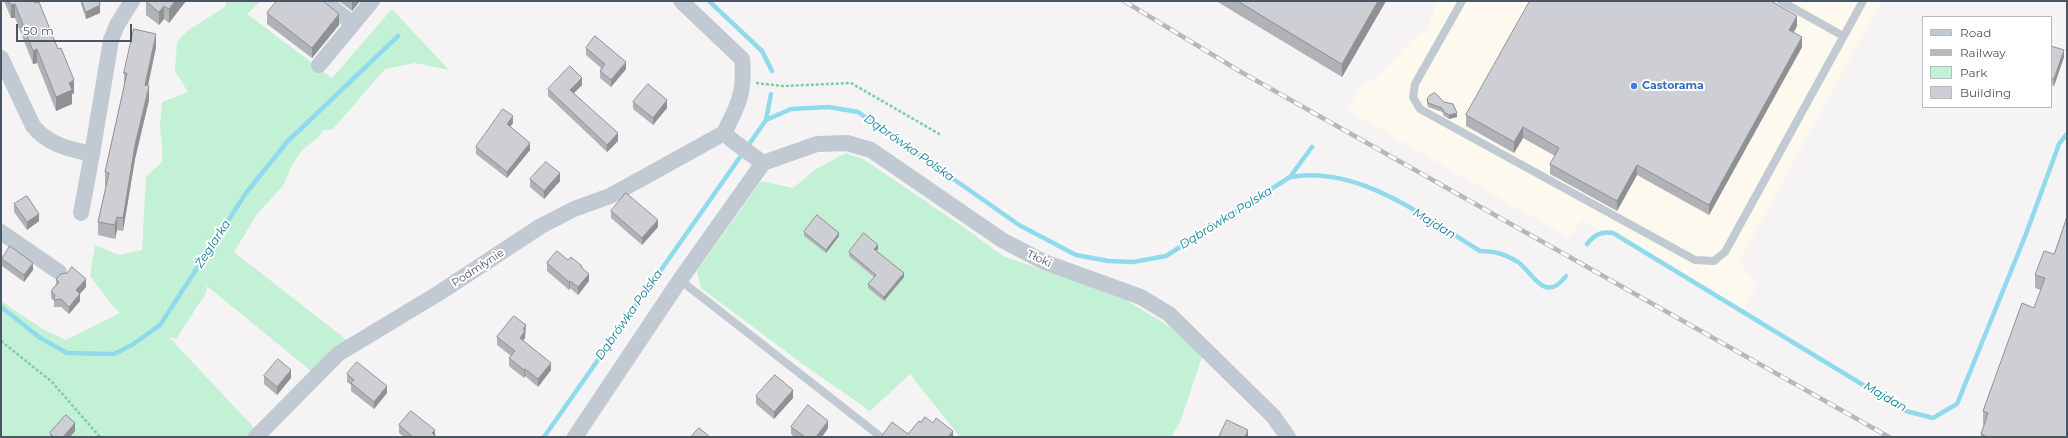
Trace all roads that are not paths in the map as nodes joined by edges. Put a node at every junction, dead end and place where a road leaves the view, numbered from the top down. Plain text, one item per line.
1 (324, 1) edge
2 (372, 1) edge
3 (681, 1) edge
4 (1462, 1) edge
5 (1781, 1) edge
6 (1863, 1) edge
7 (129, 2) edge
8 (353, 24) junction
9 (1843, 36) junction
10 (1, 58) edge
11 (319, 65) dead end
12 (728, 137) junction
13 (92, 154) junction
14 (759, 160) junction
15 (81, 214) dead end
16 (1, 232) edge
17 (59, 272) dead end
18 (680, 280) junction
19 (256, 437) edge
20 (575, 437) edge
21 (881, 437) edge
22 (1288, 437) edge

1 - 8 street
2 - 8 street
3 - 12 street
4 - 9 lane
5 - 9 lane
6 - 9 lane
7 - 13 street
8 - 11 street
10 - 13 street
12 - 14 street
12 - 19 street, Podmłynie
13 - 15 street
14 - 18 street
14 - 22 street, Tłoki
16 - 17 street
18 - 20 street
18 - 21 lane

